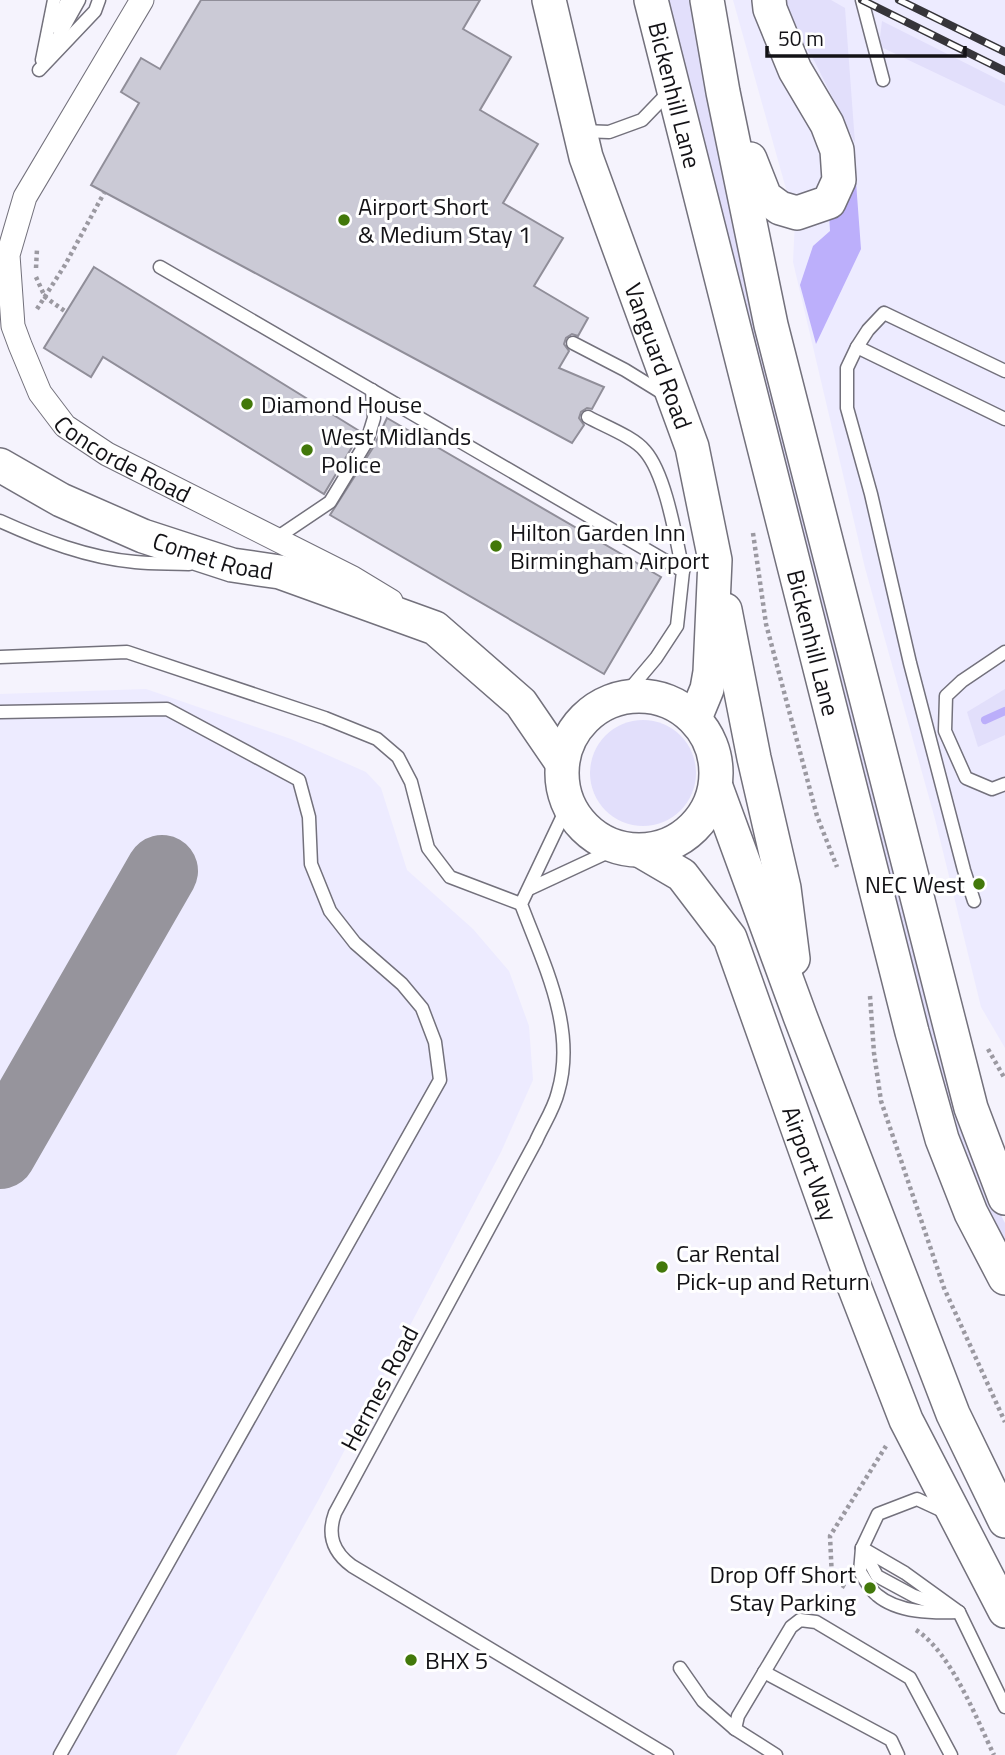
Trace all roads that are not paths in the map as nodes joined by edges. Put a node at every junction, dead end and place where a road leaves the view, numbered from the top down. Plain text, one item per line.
1 (54, 0) edge
2 (67, 0) edge
3 (79, 0) edge
4 (99, 0) edge
5 (142, 0) edge
6 (549, 0) edge
7 (651, 0) edge
8 (707, 0) edge
9 (769, 0) edge
10 (862, 0) edge
11 (40, 70) junction
12 (883, 80) dead end
13 (673, 88) junction
14 (723, 92) junction
15 (578, 131) junction
16 (160, 267) dead end
17 (573, 343) dead end
18 (857, 347) junction
19 (1005, 371) edge
20 (372, 390) junction
21 (675, 401) junction
22 (588, 417) dead end
23 (1005, 419) edge
24 (0, 466) edge
25 (0, 521) edge
26 (275, 539) junction
27 (715, 560) junction
28 (232, 565) junction
29 (683, 571) junction
30 (435, 628) junction
31 (1005, 652) edge
32 (0, 657) edge
33 (623, 697) junction
34 (0, 712) edge
35 (695, 718) junction
36 (562, 763) junction
37 (1005, 784) edge
38 (716, 787) junction
39 (568, 805) junction
40 (629, 850) junction
41 (531, 888) junction
42 (974, 901) dead end
43 (521, 904) junction
44 (800, 1016) junction
45 (1005, 1198) edge
46 (1005, 1278) edge
47 (957, 1519) junction
48 (1005, 1521) edge
49 (862, 1548) junction
50 (1005, 1611) edge
51 (960, 1612) junction
52 (680, 1668) dead end
53 (764, 1672) junction
54 (1005, 1707) edge
55 (735, 1729) junction
56 (60, 1755) edge
57 (667, 1755) edge
58 (776, 1755) edge
59 (898, 1755) edge
60 (951, 1755) edge

1 - 11 lane
2 - 11 lane
3 - 11 lane
4 - 11 lane
5 - 26 street, Concorde Road
6 - 15 street, Vanguard Road
7 - 13 street, Bickenhill Lane
8 - 14 street, Bickenhill Lane
9 - 14 street
10 - 12 lane
13 - 15 lane
13 - 46 street, Bickenhill Lane
14 - 45 street, Bickenhill Lane
15 - 21 street, Vanguard Road
16 - 20 lane
17 - 21 lane
18 - 19 lane
18 - 23 lane
18 - 42 lane
20 - 26 lane
20 - 29 lane
21 - 27 street, Vanguard Road
22 - 29 lane
24 - 28 street, Comet Road
25 - 28 lane
26 - 30 street, Concorde Road
27 - 35 street, Vanguard Road
27 - 44 street
28 - 30 street, Comet Road
29 - 33 lane
30 - 36 street, Concorde Road
31 - 37 lane
32 - 43 lane
33 - 35 street
33 - 36 street
34 - 56 lane
35 - 38 street
36 - 39 street
38 - 40 street
38 - 44 street, Airport Way
39 - 40 street
39 - 41 lane
40 - 41 lane
40 - 47 street, Airport Way
41 - 43 lane
43 - 57 lane, Hermes Road
44 - 48 street, Airport Way
47 - 49 lane
47 - 50 street, Airport Way
49 - 51 lane
49 - 51 lane
51 - 54 lane
52 - 55 lane
53 - 55 lane
53 - 59 lane
53 - 60 lane
55 - 58 lane

